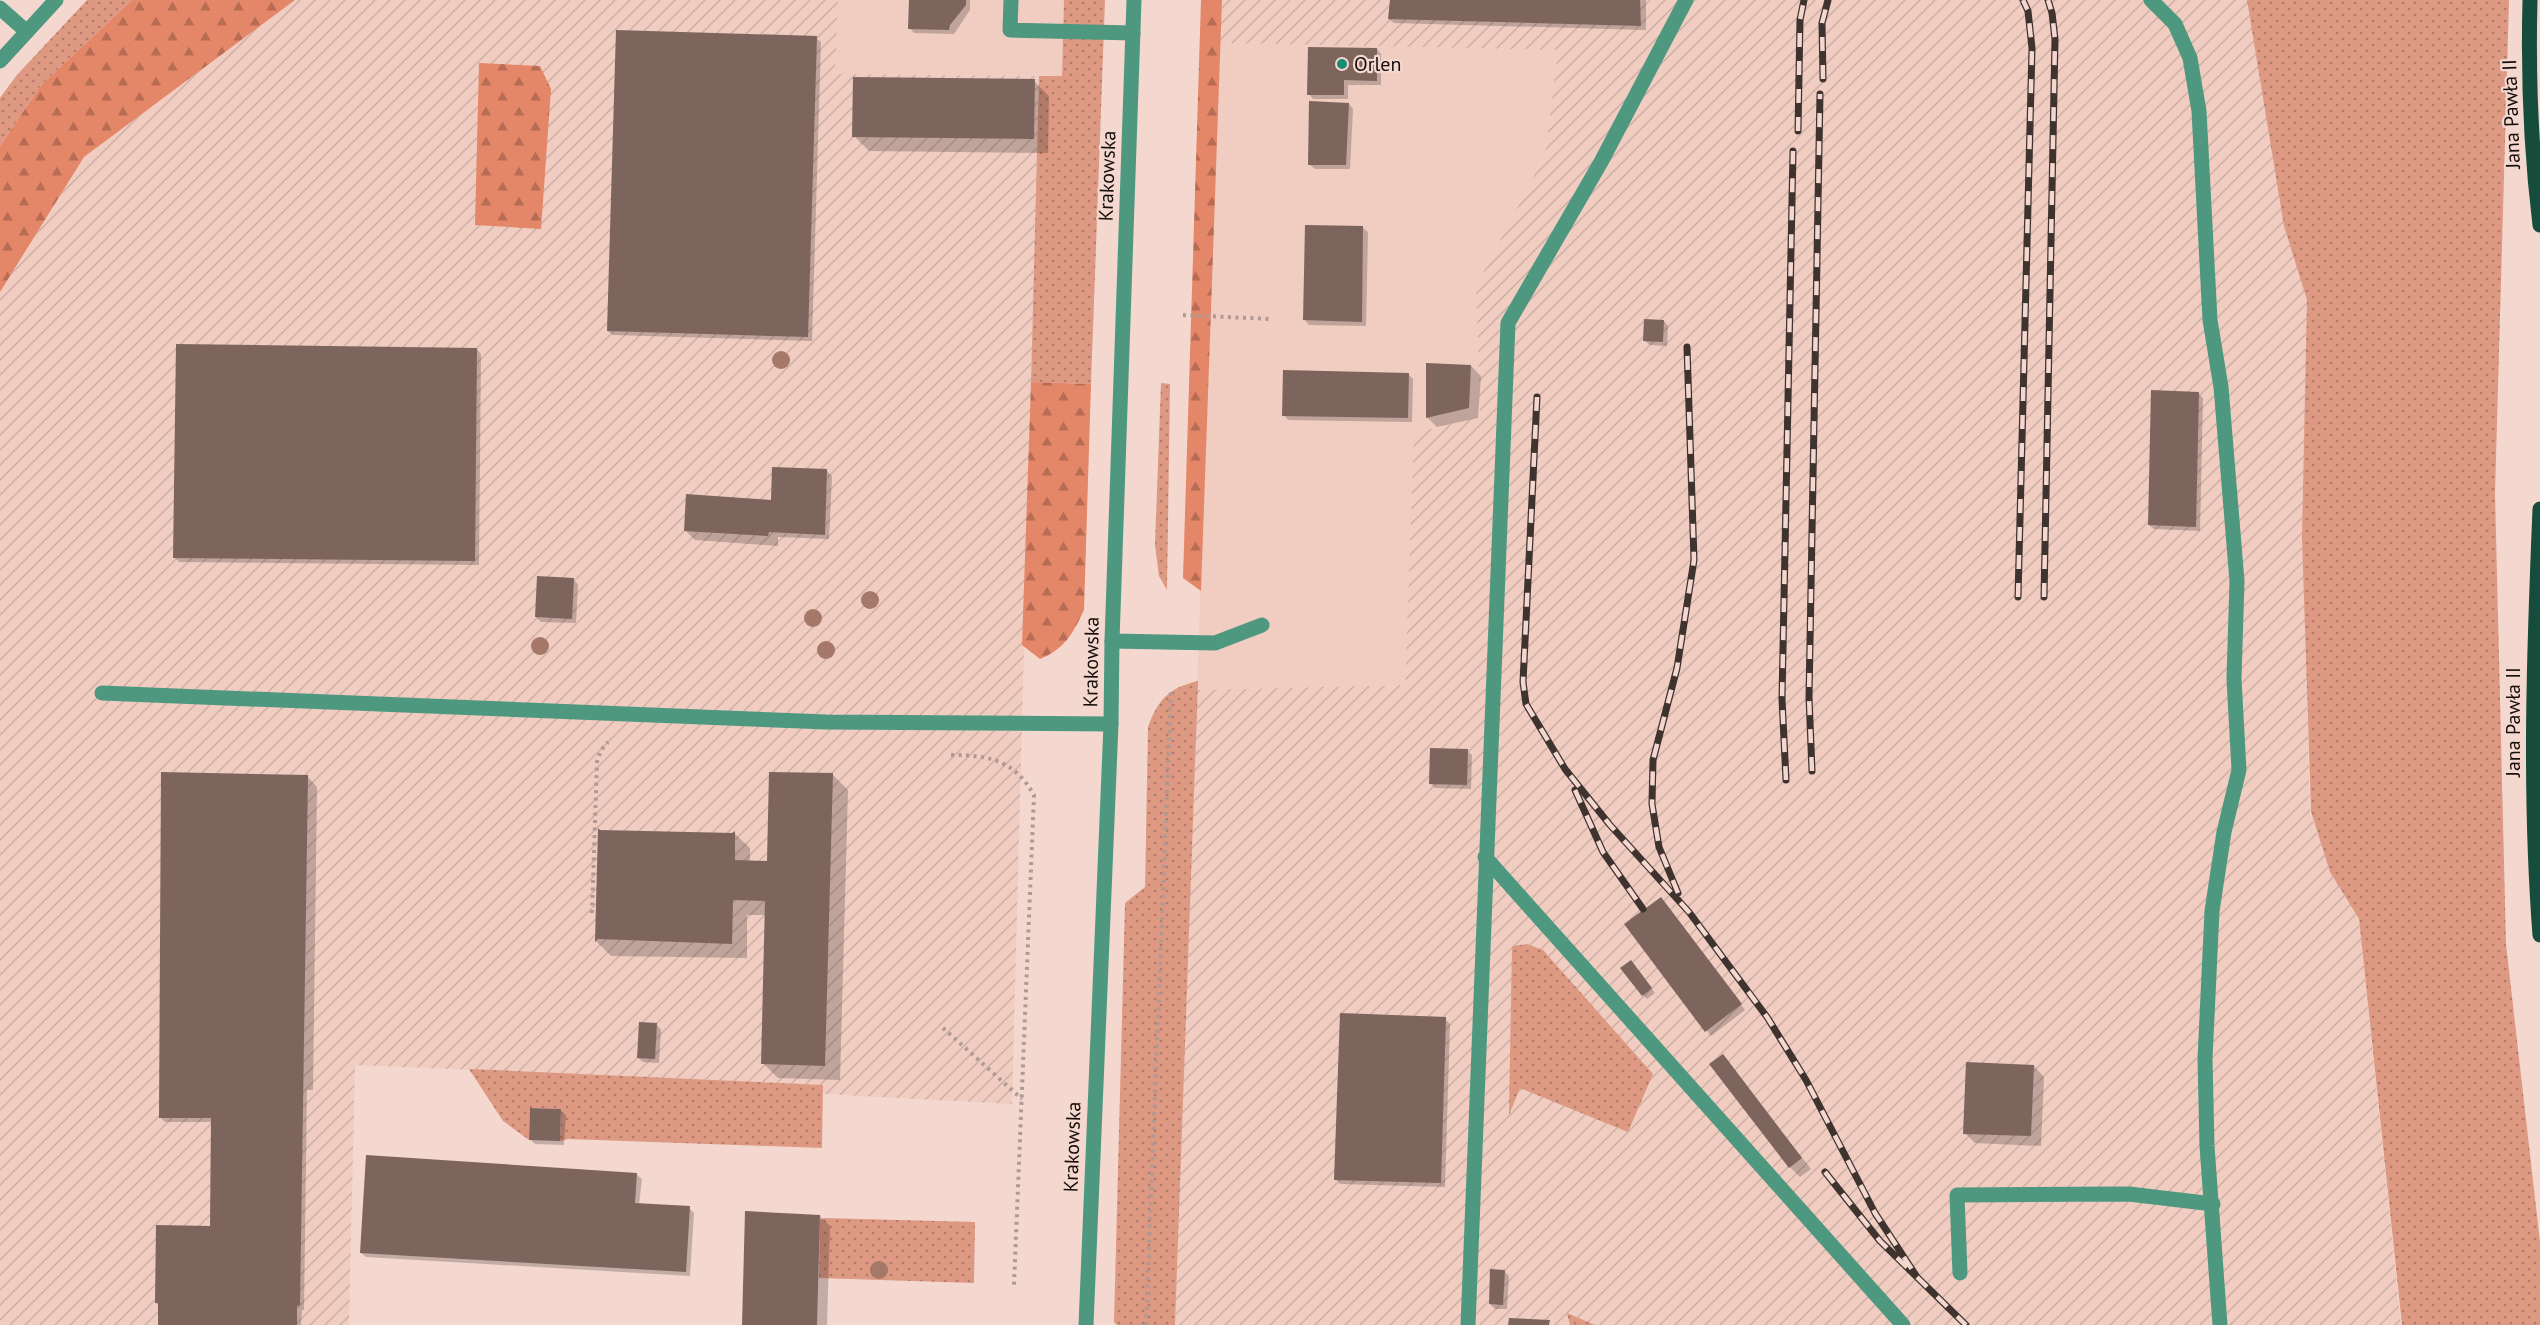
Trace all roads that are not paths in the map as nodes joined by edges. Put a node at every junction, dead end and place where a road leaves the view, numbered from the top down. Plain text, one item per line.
1 (56, 0) edge
2 (1011, 0) edge
3 (1134, 0) edge
4 (1686, 0) edge
5 (2151, 0) edge
6 (2530, 0) edge
7 (0, 8) edge
8 (26, 31) junction
9 (1133, 33) junction
10 (0, 61) edge
11 (2540, 225) edge
12 (2540, 509) edge
13 (1262, 625) dead end
14 (1112, 641) junction
15 (102, 693) dead end
16 (1111, 724) junction
17 (1485, 857) junction
18 (2540, 935) edge
19 (2213, 1204) junction
20 (1960, 1274) dead end
21 (1086, 1325) edge
22 (1468, 1325) edge
23 (1903, 1325) edge
24 (2220, 1325) edge

1 - 8 street
2 - 9 street
3 - 9 street, Krakowska
4 - 17 street
5 - 19 street
6 - 11 main road, Jana Pawła II
7 - 8 street
8 - 10 street
9 - 14 street, Krakowska
12 - 18 main road, Jana Pawła II
13 - 14 street
14 - 16 street, Krakowska
15 - 16 street
16 - 21 street, Krakowska
17 - 22 street
17 - 23 street
19 - 20 street
19 - 24 street

